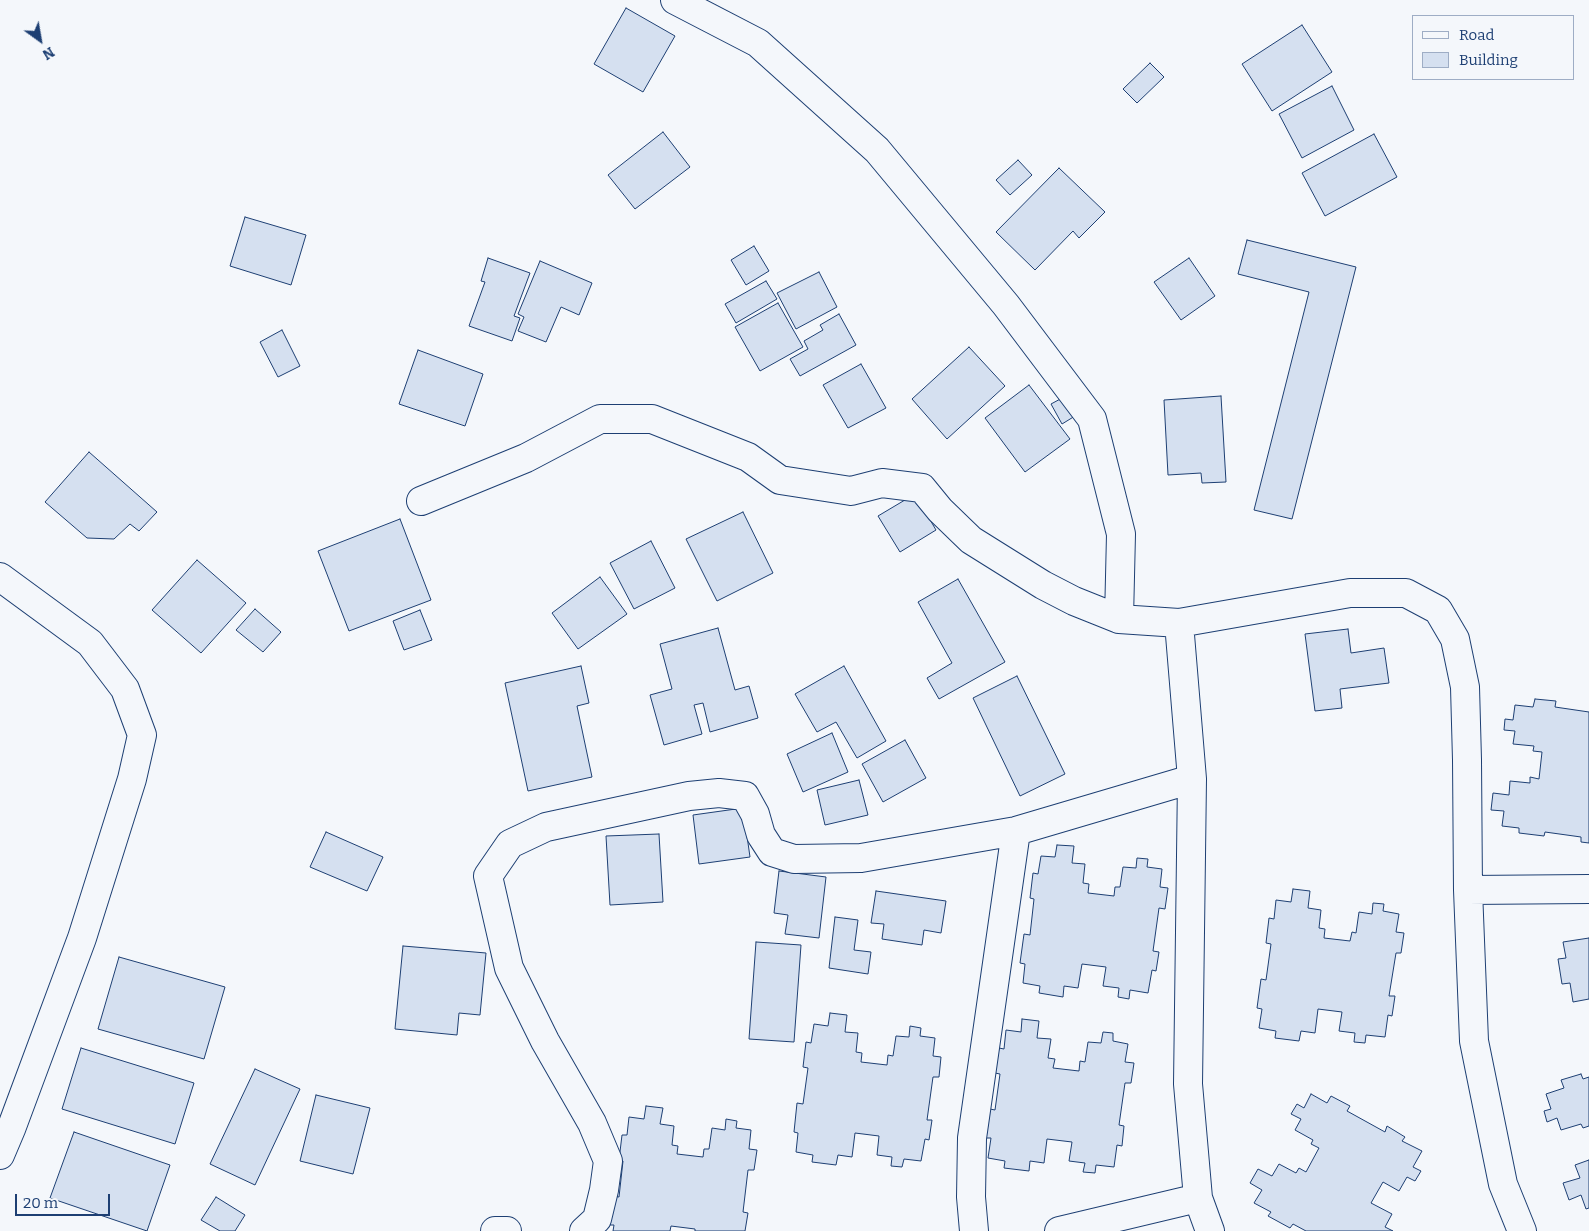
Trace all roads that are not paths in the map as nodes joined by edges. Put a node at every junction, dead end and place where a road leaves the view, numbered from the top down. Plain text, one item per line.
1 (675, 0) edge
2 (422, 501) dead end
3 (0, 576) edge
4 (1119, 619) junction
5 (1179, 623) junction
6 (1192, 779) junction
7 (1016, 831) junction
8 (1589, 889) edge
9 (1468, 890) junction
10 (0, 1155) edge
11 (1198, 1198) junction
12 (495, 1231) edge
13 (506, 1231) edge
14 (584, 1231) edge
15 (974, 1231) edge
16 (1059, 1231) edge
17 (1210, 1231) edge
18 (1522, 1231) edge

1 - 4 street
2 - 4 street
3 - 10 street
4 - 5 street
5 - 6 street
5 - 9 street
6 - 7 street
6 - 11 street
7 - 14 street
7 - 15 street
8 - 9 street
9 - 18 street
11 - 16 street
11 - 17 street
12 - 13 street

